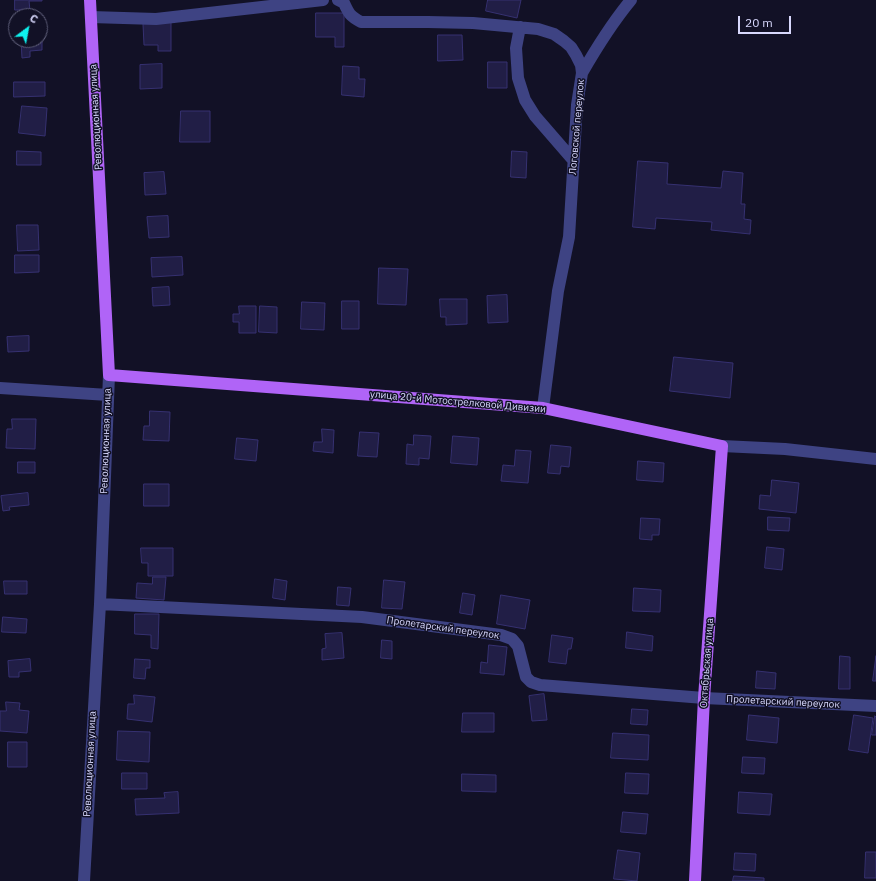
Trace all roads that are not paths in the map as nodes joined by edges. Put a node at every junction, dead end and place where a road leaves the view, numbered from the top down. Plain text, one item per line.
1 (90, 0) edge
2 (323, 0) edge
3 (338, 0) edge
4 (630, 0) edge
5 (91, 17) junction
6 (520, 27) junction
7 (582, 73) junction
8 (574, 161) junction
9 (109, 374) junction
10 (0, 388) edge
11 (108, 395) junction
12 (543, 408) junction
13 (722, 446) junction
14 (876, 459) edge
15 (100, 604) junction
16 (704, 698) junction
17 (876, 706) edge
18 (84, 881) edge
19 (695, 881) edge

1 - 5 main road, Революционная улица
2 - 5 street
3 - 6 street, Логовской переулок
4 - 7 street
5 - 9 main road, Революционная улица
6 - 7 street, Логовской переулок
6 - 8 street
7 - 8 street, Логовской переулок
8 - 12 street, Логовской переулок
9 - 11 street, Революционная улица
9 - 12 main road, улица 20-й Мотострелковой Дивизии
10 - 11 street
11 - 15 street, Революционная улица
12 - 13 main road, улица 20-й Мотострелковой Дивизии
13 - 14 street, улица 20-й Мотострелковой Дивизии
13 - 16 main road, Октябрьская улица
15 - 16 street, Пролетарский переулок
15 - 18 street, Революционная улица
16 - 17 street, Пролетарский переулок
16 - 19 main road, Октябрьская улица

